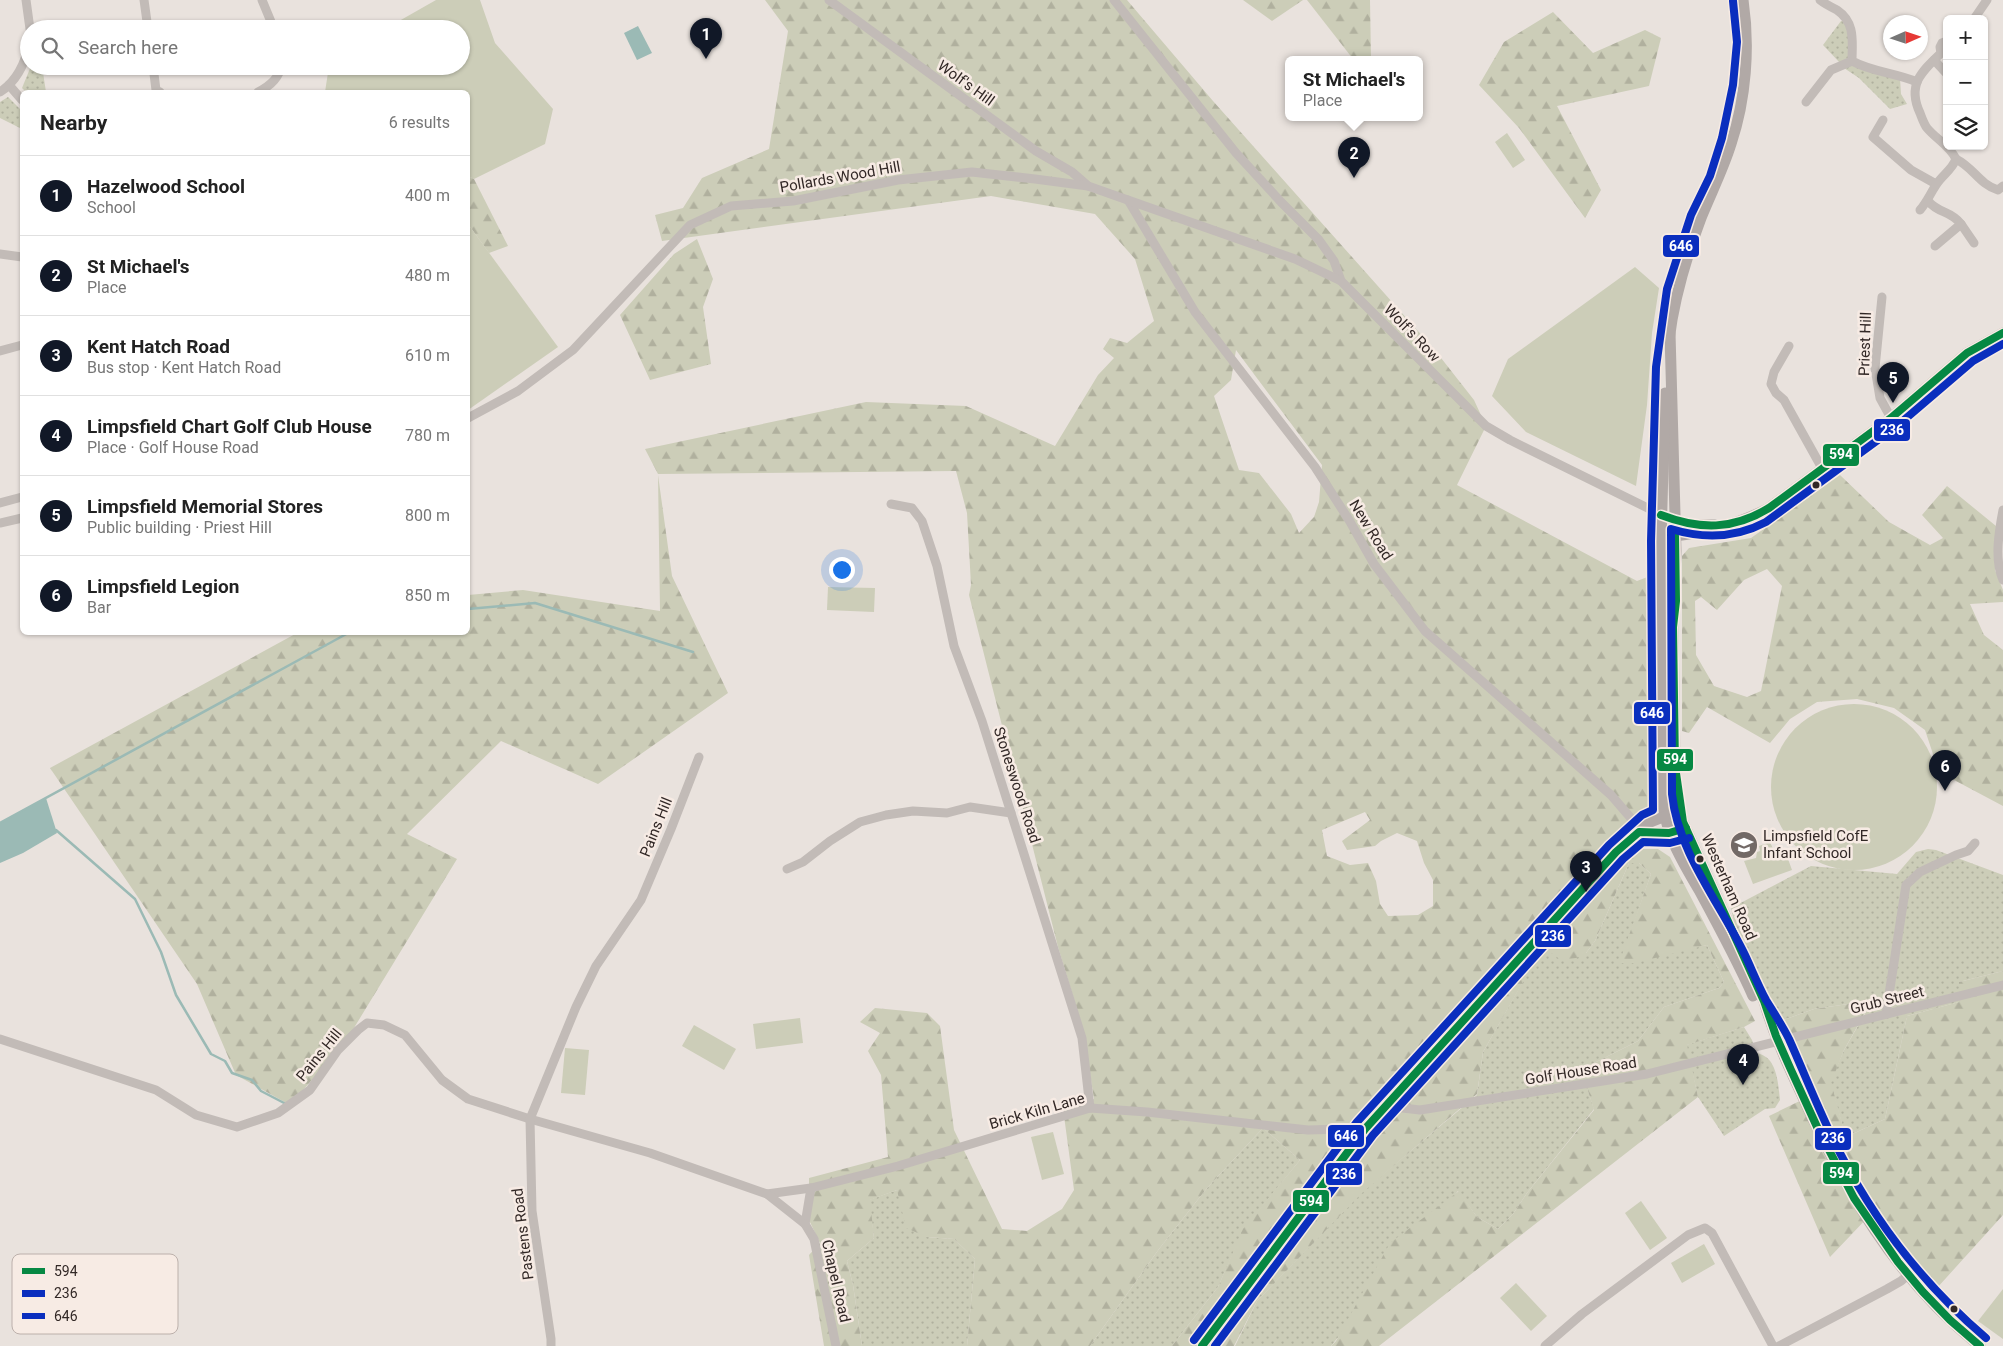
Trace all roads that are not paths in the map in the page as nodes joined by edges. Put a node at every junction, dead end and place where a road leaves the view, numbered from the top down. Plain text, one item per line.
1 (26, 0) edge
2 (144, 0) edge
3 (262, 0) edge
4 (829, 0) edge
5 (1114, 0) edge
6 (1743, 0) edge
7 (1820, 0) edge
8 (1987, 0) edge
9 (1977, 15) edge
10 (29, 20) edge
11 (147, 20) edge
12 (270, 20) edge
13 (1943, 55) edge
14 (1934, 60) junction
15 (1852, 61) junction
16 (20, 70) edge
17 (1943, 70) edge
18 (154, 75) edge
19 (277, 75) edge
20 (1917, 82) junction
21 (9, 85) junction
22 (156, 90) edge
23 (265, 90) edge
24 (0, 92) edge
25 (20, 98) edge
26 (1806, 102) dead end
27 (1883, 120) dead end
28 (1956, 159) junction
29 (1936, 184) junction
30 (1088, 186) junction
31 (2003, 186) edge
32 (1128, 200) junction
33 (1928, 201) junction
34 (1920, 210) dead end
35 (1961, 224) junction
36 (1974, 243) dead end
37 (1935, 246) dead end
38 (0, 254) edge
39 (20, 257) edge
40 (1341, 281) junction
41 (1882, 297) dead end
42 (1670, 333) junction
43 (2003, 333) edge
44 (20, 346) edge
45 (1789, 346) dead end
46 (0, 351) edge
47 (470, 417) edge
48 (1891, 418) junction
49 (1823, 470) junction
50 (20, 498) edge
51 (0, 503) edge
52 (891, 504) dead end
53 (2003, 510) edge
54 (20, 518) edge
55 (1661, 521) junction
56 (1674, 522) junction
57 (0, 523) edge
58 (1732, 525) junction
59 (1675, 536) junction
60 (2003, 580) edge
61 (699, 757) dead end
62 (1011, 813) junction
63 (1664, 817) junction
64 (1683, 818) junction
65 (1639, 832) junction
66 (1669, 833) junction
67 (1975, 842) dead end
68 (787, 869) dead end
69 (2003, 985) edge
70 (1886, 1014) junction
71 (1770, 1025) junction
72 (0, 1039) edge
73 (1778, 1042) junction
74 (1385, 1106) junction
75 (1090, 1108) junction
76 (530, 1119) junction
77 (1365, 1129) junction
78 (811, 1188) junction
79 (767, 1194) junction
80 (805, 1224) junction
81 (1908, 1274) junction
82 (551, 1346) edge
83 (836, 1346) edge
84 (1202, 1346) edge
85 (1545, 1346) edge
86 (1773, 1346) edge
87 (1779, 1346) edge
88 (1980, 1346) edge

1 - 10 street
2 - 11 street
3 - 12 street
4 - 30 street, Wolf's Hill
5 - 40 street
6 - 42 main road
7 - 15 street
8 - 9 street
13 - 14 street
14 - 17 street
14 - 20 street
15 - 20 street
15 - 26 street
16 - 21 street
18 - 22 street
19 - 23 street
20 - 28 street
21 - 24 street
21 - 25 street
27 - 29 street
28 - 29 street
28 - 31 street
29 - 33 street
30 - 32 street, Pollards Wood Hill
30 - 47 street, Pollards Wood Hill
32 - 40 street, Wolf's Row
32 - 65 street, New Road
33 - 34 street
33 - 35 street
35 - 36 street
35 - 37 street
38 - 39 street
40 - 55 street, Wolf's Row
41 - 48 street, Priest Hill
42 - 55 main road
42 - 56 main road
43 - 48 main road
44 - 46 street
45 - 49 street
48 - 49 main road
49 - 58 main road
50 - 51 street
52 - 62 street, Stoneswood Road
53 - 60 street
54 - 57 street
55 - 56 street, Wolf's Row
55 - 59 main road
55 - 63 main road, Westerham Road
56 - 58 main road
56 - 59 main road, Westerham Road
58 - 59 main road
59 - 64 main road, Westerham Road
61 - 76 street, Pains Hill
62 - 68 street
62 - 75 street, Stoneswood Road
63 - 64 main road
63 - 65 main road
63 - 66 main road, Westerham Road
64 - 66 main road
64 - 71 main road, Westerham Road
65 - 66 main road
65 - 74 main road
66 - 71 main road, Westerham Road
67 - 70 street
69 - 70 street, Grub Street
70 - 73 street, Grub Street
71 - 73 main road, Westerham Road
72 - 76 street, Pains Hill
73 - 74 street, Golf House Road
73 - 81 main road, Westerham Road
74 - 77 main road
75 - 77 street, Brick Kiln Lane
75 - 78 street, Brick Kiln Lane
76 - 79 street, Pains Hill
76 - 82 street, Pastens Road
77 - 84 main road
78 - 79 street, Pains Hill
78 - 80 street
79 - 80 street
80 - 83 street, Chapel Road
81 - 87 street
81 - 88 main road, Westerham Road
85 - 86 street

